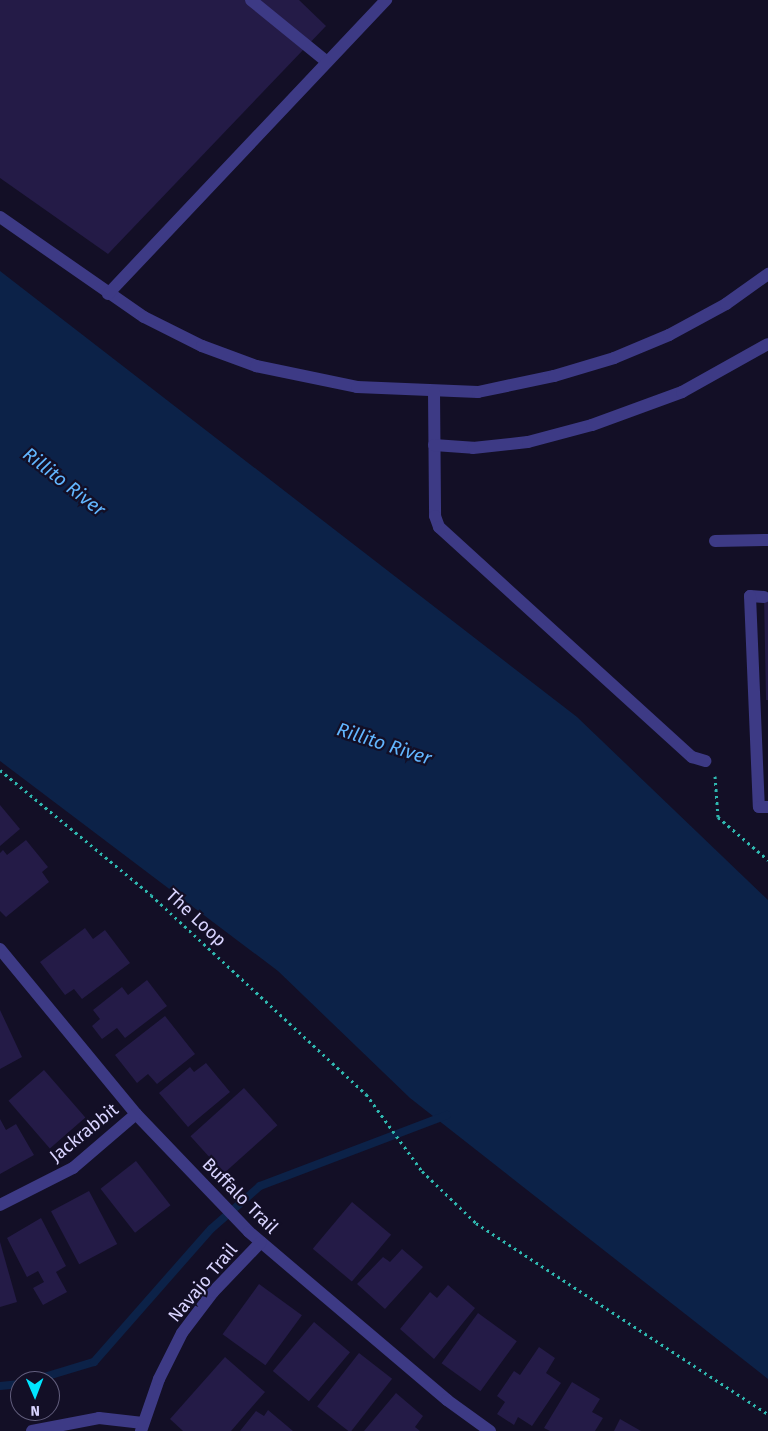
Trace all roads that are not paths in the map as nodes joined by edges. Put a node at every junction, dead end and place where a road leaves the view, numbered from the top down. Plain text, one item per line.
1 (251, 0) edge
2 (386, 0) edge
3 (327, 62) junction
4 (0, 218) edge
5 (768, 274) edge
6 (108, 294) junction
7 (768, 344) edge
8 (434, 392) junction
9 (434, 446) junction
10 (768, 540) edge
11 (715, 541) dead end
12 (764, 597) dead end
13 (710, 764) road end
14 (768, 807) edge
15 (0, 949) edge
16 (136, 1114) junction
17 (0, 1204) edge
18 (261, 1242) junction
19 (142, 1427) edge
20 (32, 1431) edge
21 (490, 1431) edge

1 - 3 street
2 - 3 street
3 - 6 street
4 - 6 street
5 - 8 street
6 - 8 street
7 - 9 street
8 - 9 street
9 - 13 street
10 - 11 street
12 - 14 street
15 - 16 street, Buffalo Trail
16 - 17 street, Jackrabbit
16 - 18 street, Buffalo Trail
18 - 19 street, Navajo Trail
18 - 21 street, Buffalo Trail
19 - 20 street

